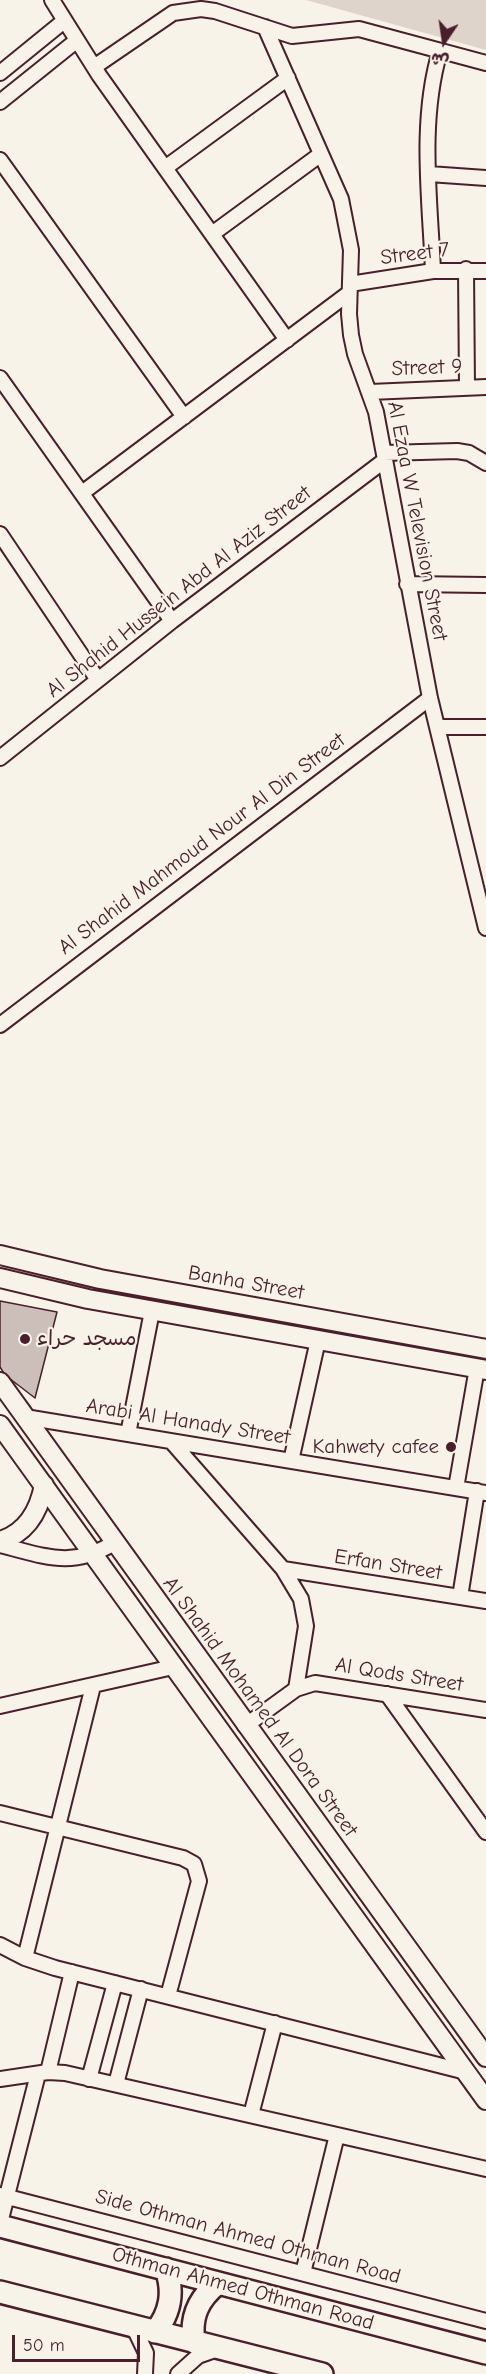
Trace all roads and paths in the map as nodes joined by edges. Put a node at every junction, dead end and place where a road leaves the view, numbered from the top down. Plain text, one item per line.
1 (52, 0) edge
2 (64, 21) junction
3 (265, 27) junction
4 (76, 41) junction
5 (440, 51) junction
6 (486, 63) edge
7 (94, 67) junction
8 (0, 73) edge
9 (288, 78) junction
10 (0, 102) edge
11 (321, 154) junction
12 (0, 160) edge
13 (165, 168) junction
14 (429, 174) junction
15 (486, 178) edge
16 (212, 234) junction
17 (466, 269) junction
18 (433, 271) junction
19 (486, 271) edge
20 (350, 289) junction
21 (287, 340) junction
22 (0, 378) edge
23 (486, 387) edge
24 (467, 388) junction
25 (370, 392) junction
26 (184, 417) junction
27 (384, 456) junction
28 (486, 463) edge
29 (82, 493) junction
30 (0, 534) edge
31 (406, 584) junction
32 (486, 585) edge
33 (172, 621) junction
34 (98, 680) junction
35 (430, 698) junction
36 (437, 727) junction
37 (486, 727) edge
38 (0, 758) edge
39 (486, 928) edge
40 (0, 1024) edge
41 (0, 1255) edge
42 (0, 1278) edge
43 (152, 1311) junction
44 (318, 1340) junction
45 (486, 1348) edge
46 (481, 1369) edge
47 (0, 1382) edge
48 (25, 1417) junction
49 (0, 1425) edge
50 (128, 1434) junction
51 (171, 1441) junction
52 (291, 1461) junction
53 (44, 1485) junction
54 (456, 1488) junction
55 (482, 1492) edge
56 (0, 1543) edge
57 (114, 1543) junction
58 (95, 1555) junction
59 (283, 1569) junction
60 (460, 1597) junction
61 (486, 1601) edge
62 (173, 1667) junction
63 (93, 1686) junction
64 (297, 1689) junction
65 (387, 1694) junction
66 (0, 1706) edge
67 (486, 1710) edge
68 (245, 1726) junction
69 (0, 1813) edge
70 (58, 1827) junction
71 (486, 1832) edge
72 (0, 1946) edge
73 (25, 1958) junction
74 (72, 1972) junction
75 (115, 1983) junction
76 (141, 1989) junction
77 (168, 1996) junction
78 (274, 2023) junction
79 (483, 2048) edge
80 (466, 2072) junction
81 (43, 2073) junction
82 (0, 2079) edge
83 (89, 2079) junction
84 (116, 2084) junction
85 (486, 2100) edge
86 (251, 2115) junction
87 (337, 2135) junction
88 (486, 2169) edge
89 (3, 2196) edge
90 (0, 2224) edge
91 (166, 2269) junction
92 (303, 2274) junction
93 (218, 2283) junction
94 (0, 2292) edge
95 (486, 2321) edge
96 (133, 2326) junction
97 (155, 2332) junction
98 (194, 2342) junction
99 (221, 2349) junction
100 (486, 2353) edge
101 (145, 2374) edge
102 (177, 2374) edge
103 (322, 2374) edge

1 - 2 street
2 - 4 street
2 - 8 street
3 - 5 street
3 - 7 street
3 - 9 street, Al Ezaa W Television Street
4 - 7 street
4 - 10 street
5 - 6 street
5 - 14 street
7 - 13 street
9 - 11 street, Al Ezaa W Television Street
9 - 13 street
11 - 16 street
11 - 20 street, Al Ezaa W Television Street
12 - 26 street
13 - 16 street
14 - 15 street
14 - 18 street
16 - 21 street
17 - 18 street, Street 7
17 - 19 street, Street 7
17 - 24 street
18 - 20 street, Street 7
20 - 21 street
20 - 25 street, Al Ezaa W Television Street
21 - 26 street
22 - 29 street
23 - 24 street, Street 9
24 - 25 street, Street 9
25 - 27 street, Al Ezaa W Television Street
26 - 29 street
27 - 28 street
27 - 31 street, Al Ezaa W Television Street
27 - 33 street, Al Shahid Hussein Abd Al Aziz Street
29 - 33 street
30 - 34 street
31 - 32 street
31 - 35 street, Al Ezaa W Television Street
33 - 34 street, Al Shahid Hussein Abd Al Aziz Street
34 - 38 street, Al Shahid Hussein Abd Al Aziz Street
35 - 36 street, Al Ezaa W Television Street
35 - 40 street, Al Shahid Mahmoud Nour Al Din Street
36 - 37 street
36 - 39 street, Al Ezaa W Television Street
41 - 45 main road, Banha Street
42 - 43 main road, Banha Street
43 - 44 main road, Banha Street
43 - 50 street
44 - 46 main road, Banha Street
44 - 52 street
46 - 54 street
47 - 48 main road, Al Shahid Mohamed Al Dora Street
48 - 50 street, Arabi Al Hanady Street
48 - 57 main road, Al Shahid Mohamed Al Dora Street
49 - 53 main road
50 - 51 street, Arabi Al Hanady Street
51 - 52 street, Arabi Al Hanady Street
51 - 59 street
52 - 54 street, Arabi Al Hanady Street
53 - 56 main road
53 - 58 main road
54 - 55 street, Arabi Al Hanady Street
55 - 60 street
56 - 58 street
57 - 58 street
57 - 68 main road, Al Shahid Mohamed Al Dora Street
58 - 62 main road
59 - 60 street, Erfan Street
59 - 64 street
60 - 61 street, Erfan Street
62 - 63 street
62 - 80 main road
63 - 66 street
63 - 70 street
64 - 65 street, Al Qods Street
64 - 68 street, Al Qods Street
65 - 67 street, Al Qods Street
65 - 71 street
68 - 79 main road, Al Shahid Mohamed Al Dora Street
69 - 70 street
70 - 73 street
70 - 77 street
72 - 73 street
73 - 74 street
74 - 75 street
74 - 81 street
75 - 76 street
75 - 83 street
76 - 77 street
76 - 84 street
77 - 78 street
78 - 80 street
78 - 86 street
80 - 85 main road
81 - 82 street
81 - 83 street
81 - 89 street
83 - 84 street
84 - 86 street
86 - 87 street
87 - 88 street
87 - 92 street
89 - 90 street
89 - 92 street, Side Othman Ahmed Othman Road
90 - 91 main road, Othman Ahmed Othman Road
91 - 93 main road, Othman Ahmed Othman Road
91 - 97 main road
92 - 95 street, Side Othman Ahmed Othman Road
93 - 98 main road
93 - 100 main road, Othman Ahmed Othman Road
94 - 96 main road
96 - 97 main road
96 - 101 street
97 - 98 main road
98 - 99 main road
99 - 102 street
99 - 103 main road

